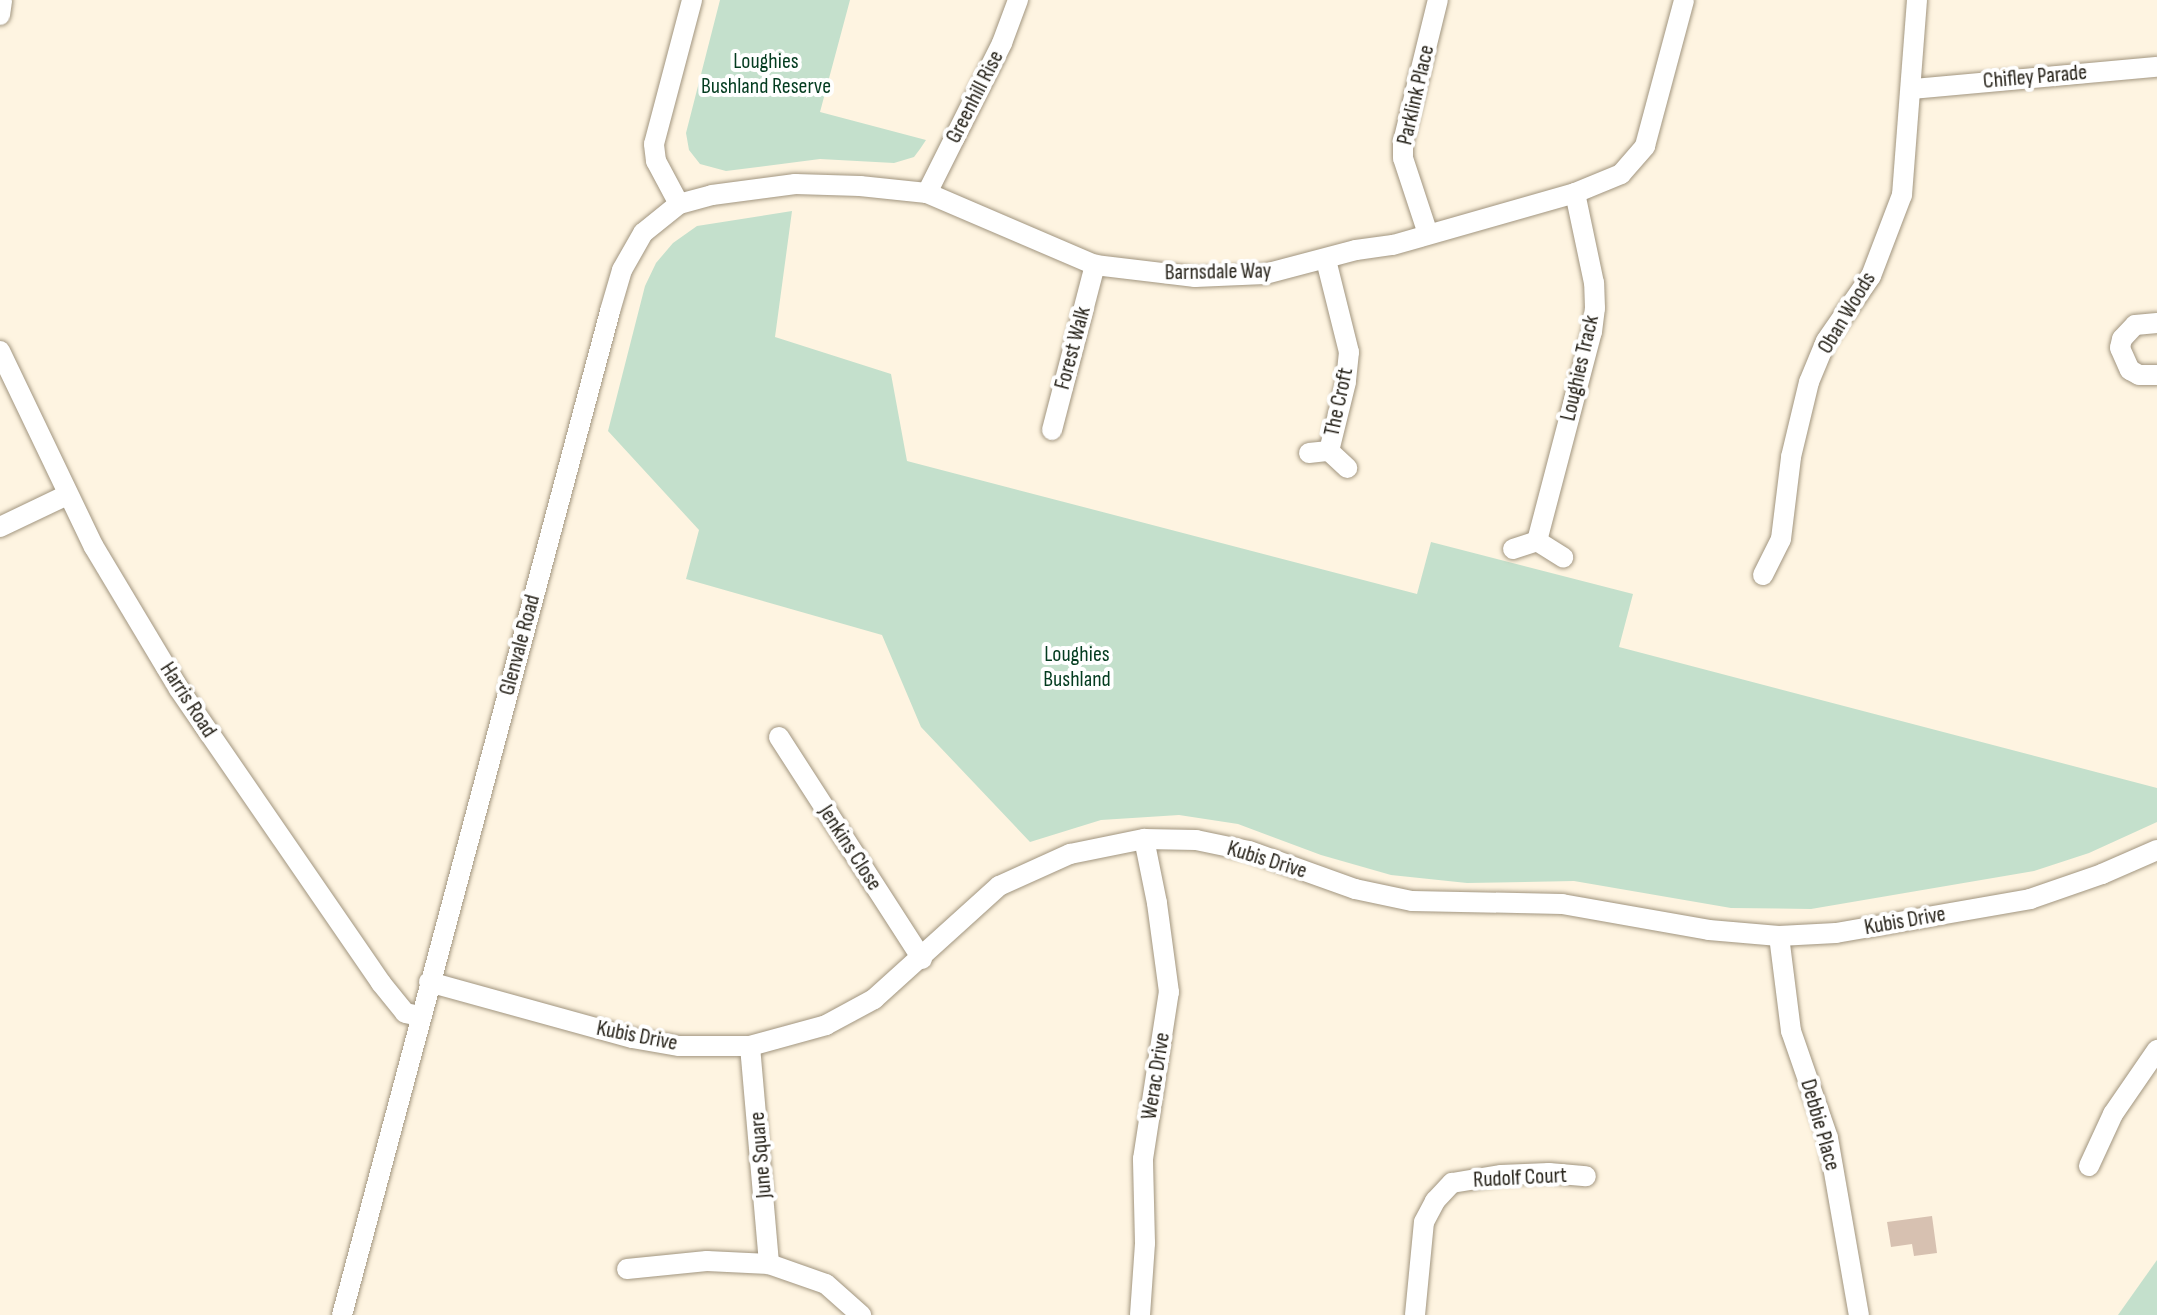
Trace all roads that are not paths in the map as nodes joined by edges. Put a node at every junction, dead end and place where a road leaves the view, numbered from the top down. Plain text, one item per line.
1 (2, 0) edge
2 (692, 0) edge
3 (1018, 0) edge
4 (1438, 0) edge
5 (1684, 0) edge
6 (1917, 0) edge
7 (0, 15) edge
8 (2157, 67) edge
9 (1913, 89) junction
10 (927, 193) junction
11 (1575, 193) junction
12 (679, 204) junction
13 (1428, 234) junction
14 (1326, 260) junction
15 (1095, 265) junction
16 (2157, 323) edge
17 (0, 351) edge
18 (2157, 375) edge
19 (1051, 436) dead end
20 (1347, 468) dead end
21 (67, 495) junction
22 (0, 527) edge
23 (1537, 541) junction
24 (1513, 549) dead end
25 (1563, 557) dead end
26 (1763, 575) dead end
27 (779, 737) dead end
28 (1144, 839) junction
29 (2157, 850) edge
30 (1779, 936) junction
31 (922, 959) junction
32 (429, 982) junction
33 (420, 1016) junction
34 (750, 1046) junction
35 (2157, 1050) edge
36 (2089, 1166) dead end
37 (1586, 1176) dead end
38 (769, 1264) junction
39 (627, 1269) dead end
40 (342, 1315) edge
41 (861, 1315) edge
42 (1140, 1315) edge
43 (1415, 1315) edge
44 (1859, 1315) edge

1 - 7 street
2 - 12 street
3 - 10 street, Greenhill Rise
4 - 13 street, Parklink Place
5 - 11 street, Barnsdale Way
6 - 9 street, Oban Woods
8 - 9 street, Chifley Parade
9 - 26 street, Oban Woods
10 - 12 street, Barnsdale Way
10 - 15 street, Barnsdale Way
11 - 13 street, Barnsdale Way
11 - 23 street, Loughies Track
12 - 32 street, Glenvale Road
13 - 14 street, Barnsdale Way
14 - 15 street, Barnsdale Way
14 - 20 street, The Croft
15 - 19 street, Forest Walk
16 - 18 street
17 - 21 street, Harris Road
21 - 22 street
21 - 33 street, Harris Road
23 - 24 street
23 - 25 street
27 - 31 street, Jenkins Close
28 - 30 street, Kubis Drive
28 - 31 street, Kubis Drive
28 - 42 street, Werac Drive
29 - 30 street, Kubis Drive
30 - 44 street, Debbie Place
31 - 34 street, Kubis Drive
32 - 33 street, Glenvale Road
32 - 34 street, Kubis Drive
33 - 40 street, Glenvale Road
34 - 38 street, June Square
35 - 36 street
37 - 43 street, Rudolf Court
38 - 39 street
38 - 41 street

